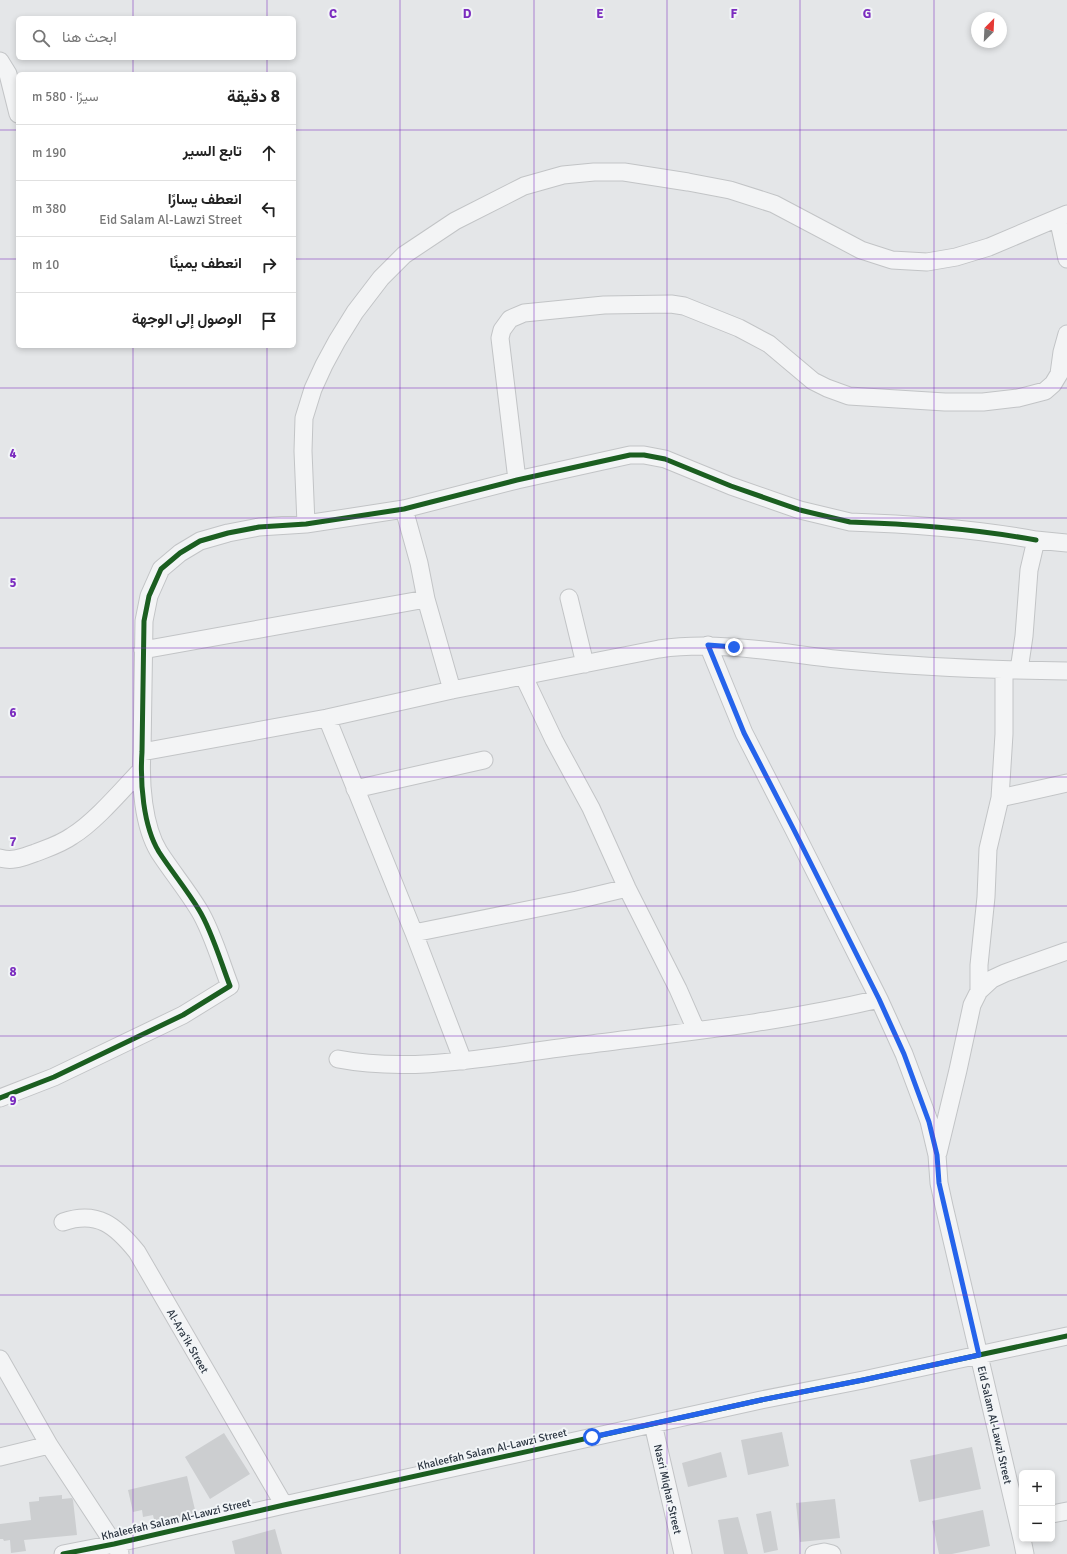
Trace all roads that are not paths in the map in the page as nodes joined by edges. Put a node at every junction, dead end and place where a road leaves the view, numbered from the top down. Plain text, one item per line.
1 (0, 61) edge
2 (16, 106) edge
3 (1062, 216) edge
4 (1067, 259) edge
5 (1067, 334) edge
6 (517, 480) junction
7 (404, 509) junction
8 (306, 524) junction
9 (1036, 540) junction
10 (1067, 544) edge
11 (570, 598) dead end
12 (426, 599) junction
13 (708, 645) junction
14 (143, 650) junction
15 (585, 664) junction
16 (1011, 670) junction
17 (1067, 671) edge
18 (524, 676) junction
19 (452, 690) junction
20 (327, 718) junction
21 (142, 752) junction
22 (484, 760) dead end
23 (141, 770) junction
24 (1067, 783) edge
25 (355, 788) junction
26 (1000, 798) junction
27 (0, 858) edge
28 (627, 888) junction
29 (414, 933) junction
30 (1067, 951) edge
31 (979, 991) junction
32 (879, 999) junction
33 (696, 1030) junction
34 (338, 1060) dead end
35 (463, 1061) junction
36 (0, 1098) edge
37 (937, 1155) junction
38 (63, 1222) dead end
39 (1067, 1336) edge
40 (979, 1355) junction
41 (0, 1359) edge
42 (653, 1424) junction
43 (48, 1445) junction
44 (0, 1457) edge
45 (284, 1505) junction
46 (1067, 1510) edge
47 (1055, 1513) edge
48 (1019, 1522) edge
49 (1023, 1542) edge
50 (117, 1549) edge
51 (63, 1554) edge
52 (683, 1554) edge
53 (814, 1554) edge
54 (832, 1554) edge
55 (1025, 1554) edge

1 - 2 street
3 - 4 street
3 - 8 street
5 - 6 street
6 - 7 street
6 - 9 street
7 - 8 street
7 - 12 street
8 - 14 street
9 - 10 street
9 - 16 street
11 - 15 street
12 - 14 street
12 - 19 street
13 - 15 street
13 - 16 street
13 - 32 street, Eid Salam Al-Lawzi Street
14 - 21 street
15 - 18 street
16 - 17 street
16 - 26 street
18 - 19 street
18 - 28 street
19 - 20 street
20 - 21 street
20 - 25 street
21 - 23 street
22 - 25 street
23 - 27 street
23 - 36 street
24 - 26 street
25 - 29 street
26 - 31 street
28 - 29 street
28 - 33 street
29 - 35 street
30 - 31 street
31 - 37 street
32 - 33 street
32 - 37 street, Eid Salam Al-Lawzi Street
33 - 35 street
34 - 35 street
37 - 40 street, Eid Salam Al-Lawzi Street
38 - 45 street, Al-Ara‘ik Street
39 - 40 street, Khaleefah Salam Al-Lawzi Street
40 - 42 street, Khaleefah Salam Al-Lawzi Street
40 - 48 street, Eid Salam Al-Lawzi Street
41 - 43 street
42 - 45 street, Khaleefah Salam Al-Lawzi Street
42 - 52 street, Nasri Miqhar Street
43 - 44 street
43 - 50 street
45 - 50 street, Khaleefah Salam Al-Lawzi Street
46 - 47 street
49 - 55 street, Eid Salam Al-Lawzi Street
50 - 51 street, Khaleefah Salam Al-Lawzi Street
53 - 54 street

